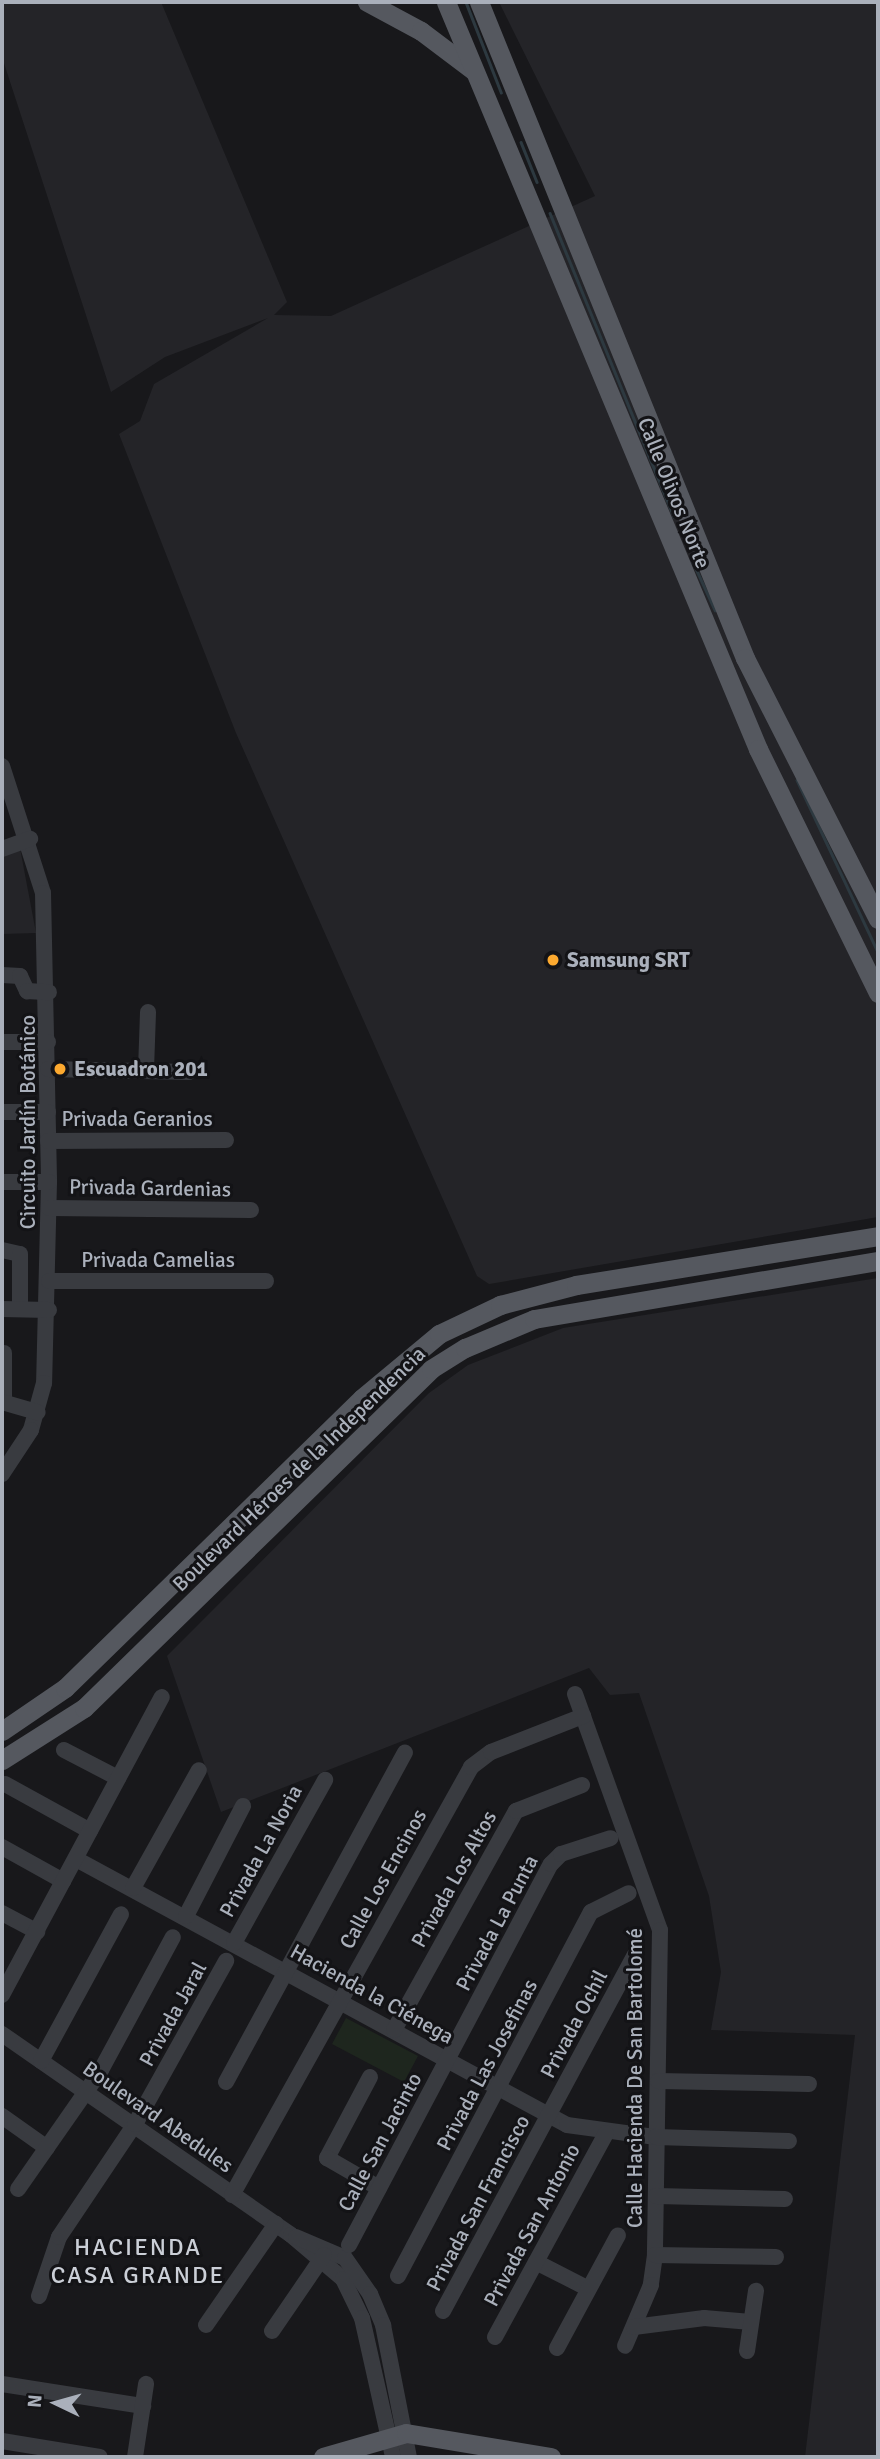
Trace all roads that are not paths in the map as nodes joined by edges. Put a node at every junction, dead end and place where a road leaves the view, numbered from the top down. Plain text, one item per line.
1 (367, 2) edge
2 (446, 2) edge
3 (479, 2) edge
4 (478, 74) junction
5 (2, 766) edge
6 (30, 839) junction
7 (2, 849) edge
8 (878, 919) edge
9 (2, 975) edge
10 (48, 992) junction
11 (878, 993) edge
12 (148, 1012) dead end
13 (2, 1042) edge
14 (48, 1042) junction
15 (48, 1069) junction
16 (146, 1070) junction
17 (189, 1072) dead end
18 (2, 1112) edge
19 (48, 1112) junction
20 (226, 1140) dead end
21 (48, 1141) junction
22 (2, 1182) edge
23 (49, 1182) junction
24 (49, 1208) junction
25 (251, 1210) dead end
26 (876, 1235) edge
27 (2, 1250) edge
28 (878, 1261) edge
29 (49, 1281) junction
30 (267, 1281) dead end
31 (2, 1309) edge
32 (20, 1309) junction
33 (48, 1310) junction
34 (415, 1350) junction
35 (4, 1353) dead end
36 (3, 1402) edge
37 (395, 1405) junction
38 (38, 1412) junction
39 (2, 1474) edge
40 (575, 1694) dead end
41 (162, 1697) dead end
42 (583, 1716) junction
43 (2, 1731) edge
44 (64, 1750) dead end
45 (405, 1752) dead end
46 (2, 1760) edge
47 (199, 1770) dead end
48 (118, 1778) junction
49 (325, 1780) dead end
50 (5, 1784) dead end
51 (582, 1785) dead end
52 (243, 1807) dead end
53 (90, 1831) junction
54 (611, 1838) dead end
55 (2, 1847) edge
56 (76, 1858) junction
57 (63, 1881) junction
58 (133, 1888) junction
59 (629, 1893) dead end
60 (2, 1913) edge
61 (121, 1914) dead end
62 (186, 1916) junction
63 (37, 1932) junction
64 (173, 1937) dead end
65 (234, 1942) junction
66 (636, 1952) dead end
67 (226, 1961) dead end
68 (286, 1971) junction
69 (2, 1995) edge
70 (340, 2001) junction
71 (394, 2030) junction
72 (2, 2034) edge
73 (448, 2059) junction
74 (41, 2061) junction
75 (370, 2077) dead end
76 (658, 2081) junction
77 (226, 2082) dead end
78 (808, 2084) dead end
79 (499, 2087) junction
80 (86, 2091) junction
81 (549, 2115) junction
82 (2, 2116) edge
83 (135, 2124) junction
84 (606, 2133) junction
85 (656, 2137) junction
86 (789, 2141) dead end
87 (47, 2148) junction
88 (379, 2188) junction
89 (18, 2189) dead end
90 (232, 2194) junction
91 (656, 2196) junction
92 (785, 2199) dead end
93 (275, 2224) junction
94 (618, 2235) dead end
95 (349, 2245) dead end
96 (654, 2255) junction
97 (323, 2256) junction
98 (776, 2257) dead end
99 (536, 2262) junction
100 (398, 2276) dead end
101 (589, 2289) junction
102 (756, 2291) dead end
103 (39, 2296) dead end
104 (443, 2311) dead end
105 (751, 2322) junction
106 (206, 2325) dead end
107 (634, 2326) junction
108 (272, 2331) dead end
109 (495, 2337) dead end
110 (625, 2346) dead end
111 (557, 2348) dead end
112 (747, 2351) dead end
113 (2, 2384) edge
114 (146, 2384) dead end
115 (143, 2406) junction
116 (398, 2433) junction
117 (2, 2441) edge
118 (100, 2457) edge
119 (135, 2457) edge
120 (323, 2457) edge
121 (393, 2457) edge
122 (409, 2457) edge
123 (551, 2457) edge

1 - 4 main road
2 - 4 main road, Calle Olivos Norte
3 - 8 main road, Calle Olivos Norte
4 - 11 main road, Calle Olivos Norte
5 - 6 street, Circuito Jardín Botánico
6 - 7 street
6 - 10 street, Circuito Jardín Botánico
9 - 10 street
10 - 14 street, Circuito Jardín Botánico
12 - 16 street
13 - 14 street
14 - 15 street, Circuito Jardín Botánico
15 - 16 street
15 - 19 street, Circuito Jardín Botánico
16 - 17 street
18 - 19 street
19 - 21 street, Circuito Jardín Botánico
20 - 21 street, Privada Geranios
21 - 23 street, Circuito Jardín Botánico
22 - 23 street
23 - 24 street, Circuito Jardín Botánico
24 - 25 street, Privada Gardenias
24 - 29 street, Circuito Jardín Botánico
26 - 34 main road, Boulevard Héroes de la Independencia
27 - 32 street
28 - 37 main road, Boulevard Héroes de la Independencia
29 - 30 street, Privada Camelias
29 - 33 street, Circuito Jardín Botánico
31 - 32 street
32 - 33 street
33 - 38 street, Circuito Jardín Botánico
34 - 37 main road
34 - 43 main road, Boulevard Héroes de la Independencia
35 - 36 street
36 - 38 street
37 - 46 main road, Boulevard Héroes de la Independencia
38 - 39 street, Circuito Jardín Botánico
40 - 42 street, Calle Hacienda De San Bartolomé
41 - 48 street
42 - 70 street, Calle Los Encinos
42 - 76 street, Calle Hacienda De San Bartolomé
44 - 48 street
45 - 68 street
47 - 58 street
48 - 53 street
49 - 65 street, Privada La Noria
50 - 53 street
51 - 71 street, Privada Los Altos
52 - 62 street
53 - 56 street
54 - 73 street, Privada La Punta
55 - 57 street
56 - 57 street
56 - 58 street, Hacienda la Ciénega
57 - 63 street
58 - 62 street, Hacienda la Ciénega
59 - 79 street, Privada Las Josefinas
60 - 63 street
61 - 74 street
62 - 65 street, Hacienda la Ciénega
63 - 69 street
64 - 80 street
65 - 68 street, Hacienda la Ciénega
66 - 81 street, Privada Ochil
67 - 83 street, Privada Jaral
68 - 70 street, Hacienda la Ciénega
68 - 77 street
70 - 71 street, Hacienda la Ciénega
70 - 90 street, Calle Los Encinos
71 - 73 street, Hacienda la Ciénega
72 - 74 street, Boulevard Abedules
73 - 79 street, Hacienda la Ciénega
73 - 88 street, Calle San Jacinto
74 - 80 street, Boulevard Abedules
75 - 88 street
76 - 78 street
76 - 85 street, Calle Hacienda De San Bartolomé
79 - 81 street, Hacienda la Ciénega
79 - 100 street, Privada Las Josefinas
80 - 83 street, Boulevard Abedules
80 - 87 street
81 - 84 street, Hacienda la Ciénega
81 - 104 street, Privada San Francisco
82 - 87 street
83 - 90 street, Boulevard Abedules
83 - 103 street, Privada Jaral
84 - 85 street, Hacienda la Ciénega
84 - 99 street, Privada San Antonio
85 - 86 street, Hacienda la Ciénega
85 - 91 street, Calle Hacienda De San Bartolomé
87 - 89 street
88 - 95 street, Calle San Jacinto
90 - 93 street, Boulevard Abedules
91 - 92 street
91 - 96 street, Calle Hacienda De San Bartolomé
93 - 97 street, Boulevard Abedules
93 - 106 street
94 - 101 street
96 - 98 street
96 - 107 street, Calle Hacienda De San Bartolomé
97 - 108 street
97 - 116 street, Boulevard Abedules
99 - 101 street
99 - 109 street, Privada San Antonio
101 - 111 street
102 - 105 street
105 - 107 street
105 - 112 street
107 - 110 street, Calle Hacienda De San Bartolomé
113 - 115 street
114 - 115 street
115 - 119 street
116 - 120 main road
116 - 121 street
116 - 122 street
116 - 123 main road
117 - 118 street

